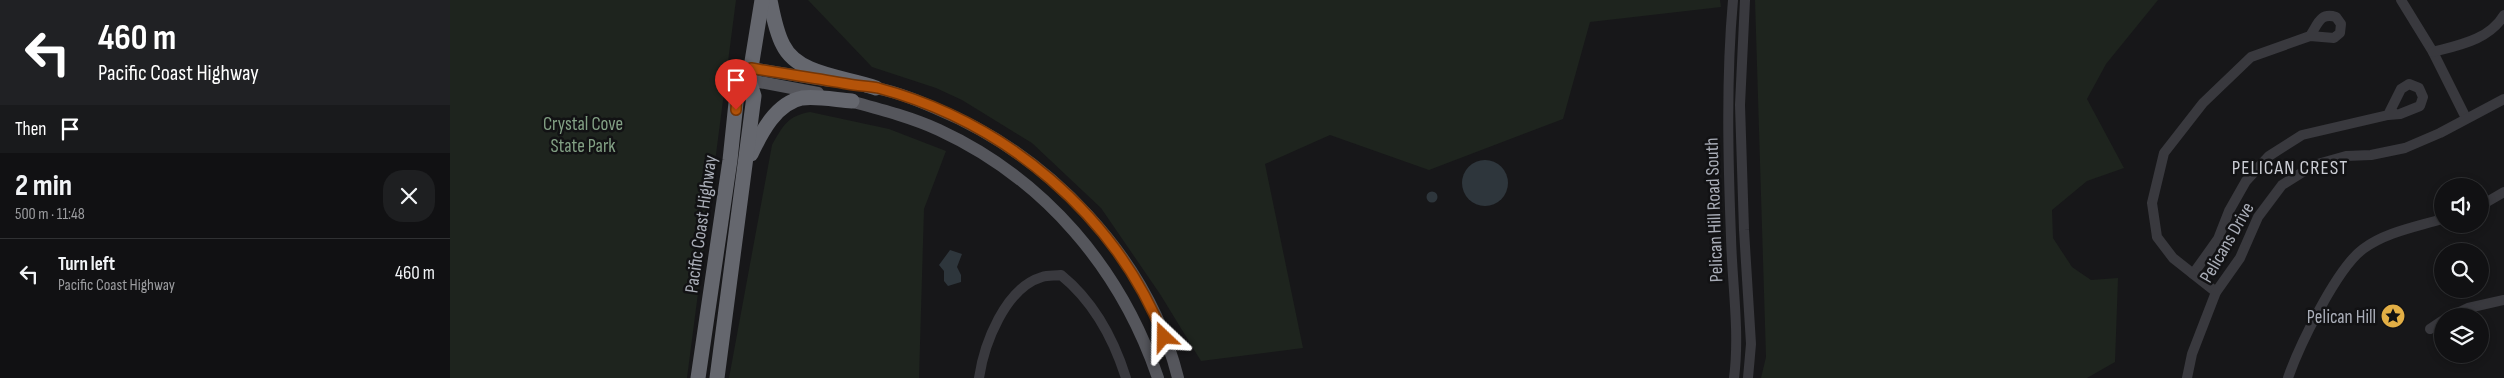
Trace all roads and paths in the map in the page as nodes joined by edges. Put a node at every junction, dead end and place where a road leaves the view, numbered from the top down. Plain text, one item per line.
1 (762, 0) edge
2 (770, 0) edge
3 (1733, 0) edge
4 (1745, 0) edge
5 (2401, 0) edge
6 (2504, 15) edge
7 (2310, 36) dead end
8 (1731, 41) junction
9 (1743, 42) junction
10 (2433, 52) junction
11 (750, 74) junction
12 (876, 88) junction
13 (2504, 99) edge
14 (852, 101) junction
15 (2388, 115) dead end
16 (2466, 118) junction
17 (745, 164) junction
18 (2504, 192) edge
19 (2489, 201) edge
20 (2434, 221) edge
21 (2193, 274) junction
22 (2216, 292) junction
23 (2504, 300) edge
24 (2468, 308) edge
25 (2434, 326) edge
26 (2430, 329) dead end
27 (698, 378) edge
28 (716, 378) edge
29 (979, 378) edge
30 (1126, 378) edge
31 (1158, 378) edge
32 (1178, 378) edge
33 (1734, 378) edge
34 (1748, 378) edge
35 (2187, 378) edge
36 (2288, 378) edge

1 - 11 highway, Pacific Coast Highway
2 - 12 highway
3 - 8 street, Pelican Hill Road South
4 - 9 street, Pelican Hill Road South
5 - 10 street
6 - 10 street
7 - 21 street
8 - 9 street
8 - 33 street, Pelican Hill Road South
9 - 34 street, Pelican Hill Road South
10 - 16 street
11 - 12 main road
11 - 14 main road
11 - 17 highway, Pacific Coast Highway
11 - 27 highway, Pacific Coast Highway
12 - 32 main road
13 - 16 street, Pelicans Drive
14 - 17 highway
14 - 31 main road
15 - 21 street
16 - 22 street, Pelicans Drive
17 - 28 highway, Pacific Coast Highway
18 - 19 street
20 - 36 street
21 - 22 street
22 - 35 street, Pelicans Drive
23 - 24 street
25 - 26 street
29 - 30 street

